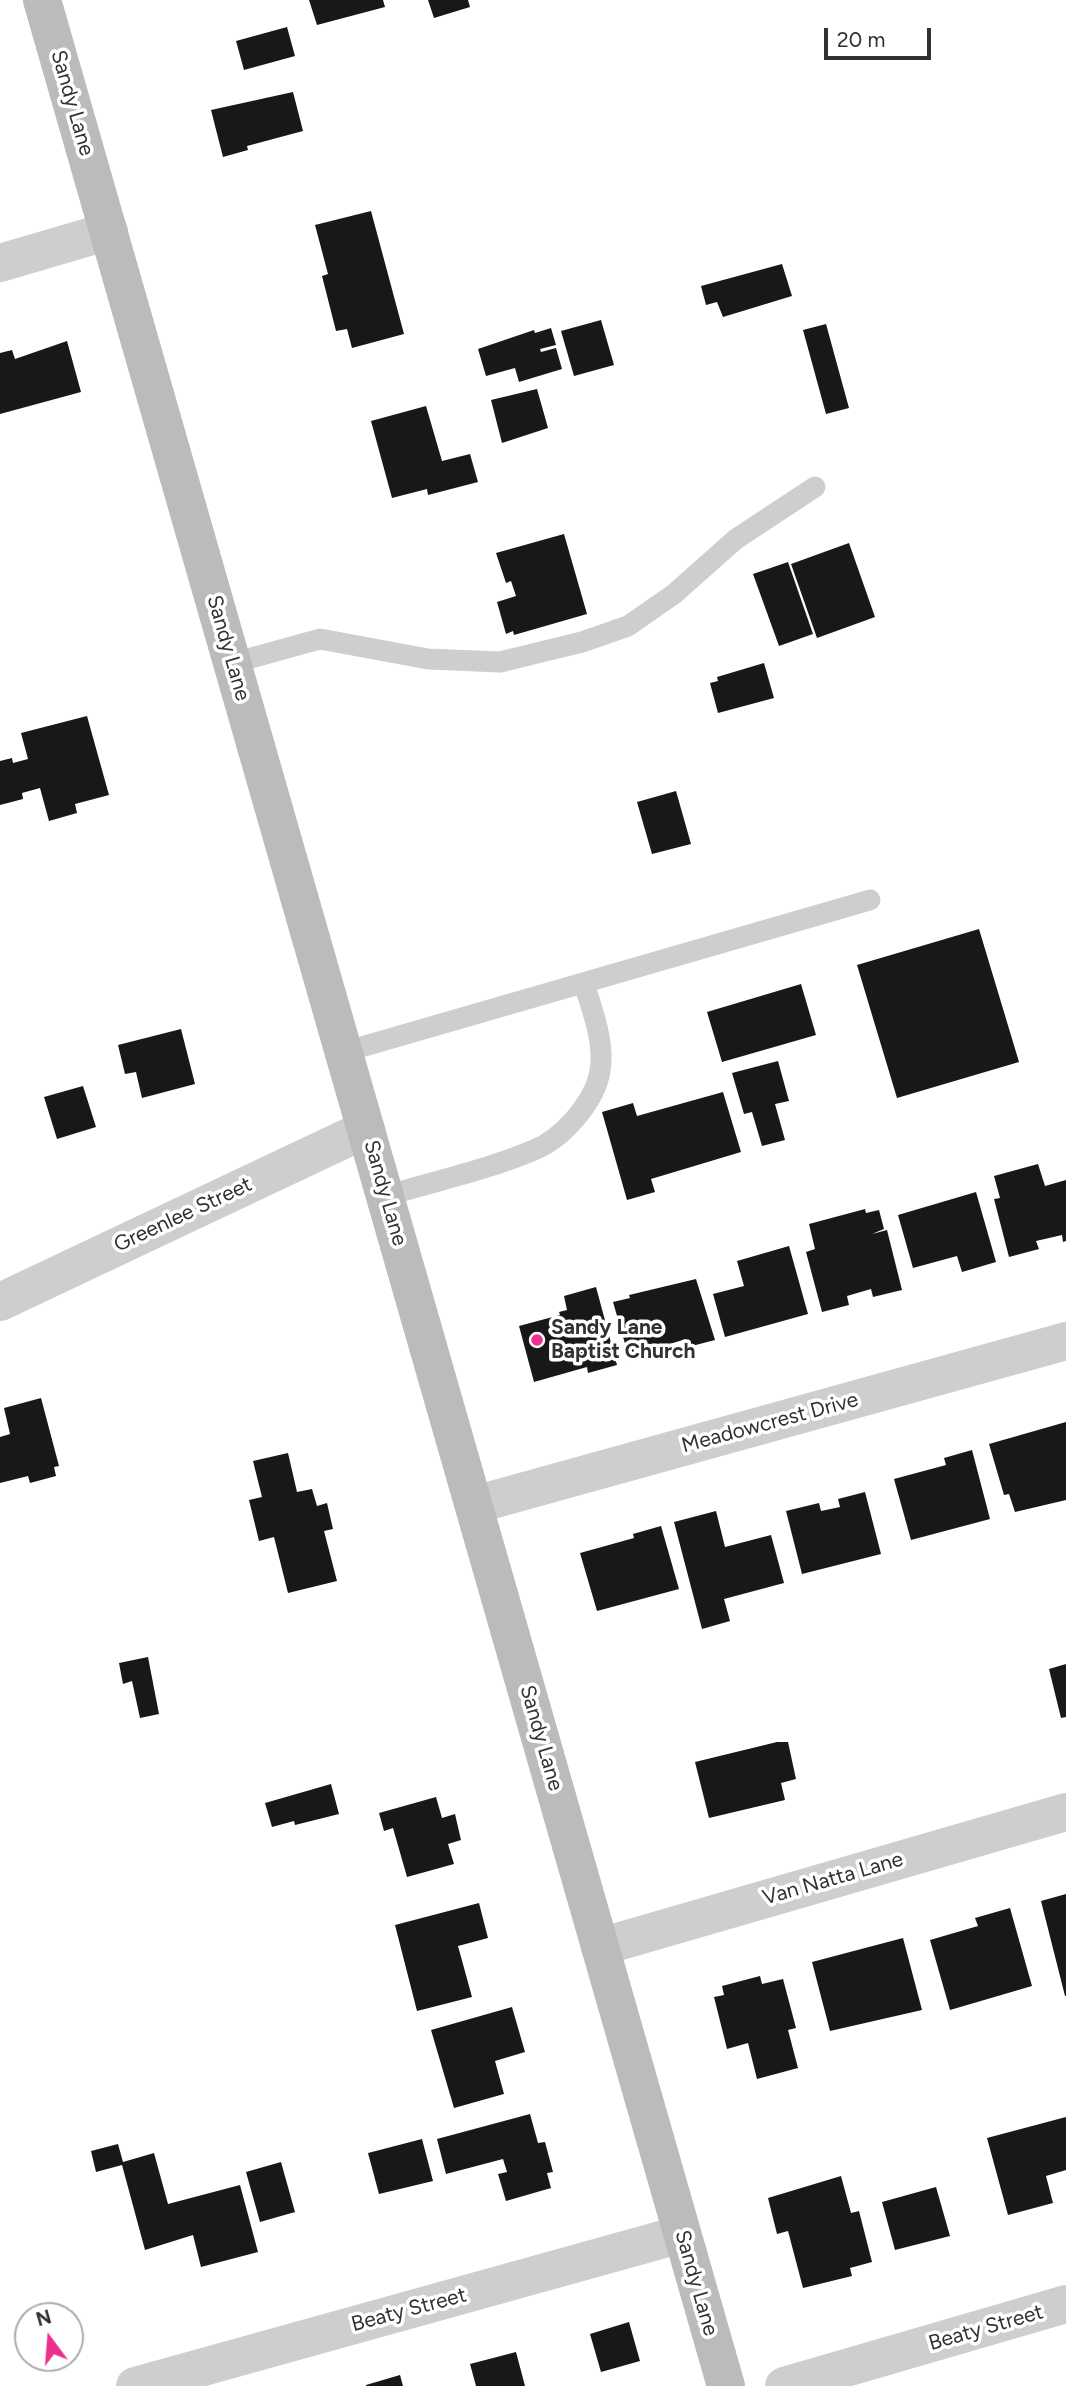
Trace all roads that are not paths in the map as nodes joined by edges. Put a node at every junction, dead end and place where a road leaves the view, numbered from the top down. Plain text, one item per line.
1 (42, 0) edge
2 (108, 231) junction
3 (0, 263) edge
4 (815, 487) dead end
5 (233, 663) junction
6 (870, 900) dead end
7 (584, 983) junction
8 (344, 1052) junction
9 (366, 1129) junction
10 (386, 1196) junction
11 (0, 1302) edge
12 (1066, 1341) edge
13 (474, 1505) junction
14 (1066, 1812) edge
15 (600, 1947) junction
16 (682, 2234) junction
17 (1066, 2304) edge
18 (238, 2372) edge
19 (135, 2386) edge
20 (726, 2386) edge
21 (784, 2386) edge

1 - 2 street, Sandy Lane
2 - 3 street
2 - 5 street, Sandy Lane
4 - 5 lane
5 - 8 street, Sandy Lane
6 - 7 lane
7 - 8 lane
7 - 10 lane
8 - 9 street, Sandy Lane
9 - 10 street, Sandy Lane
9 - 11 street, Greenlee Street
10 - 13 street, Sandy Lane
12 - 13 street, Meadowcrest Drive
13 - 15 street, Sandy Lane
14 - 15 street, Van Natta Lane
15 - 16 street, Sandy Lane
16 - 18 street, Beaty Street
16 - 20 street, Sandy Lane
17 - 21 street, Beaty Street
18 - 19 street, Beaty Street

